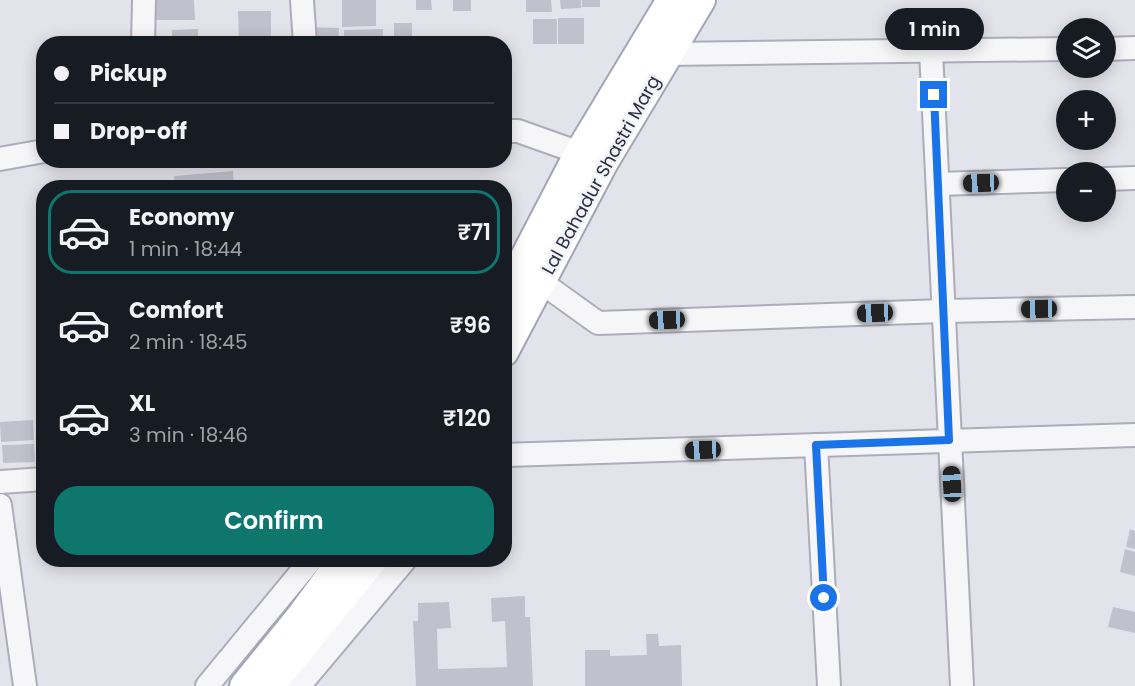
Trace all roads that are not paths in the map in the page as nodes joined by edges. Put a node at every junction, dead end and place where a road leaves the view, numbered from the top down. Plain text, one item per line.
1 (144, 0) edge
2 (302, 0) edge
3 (671, 0) edge
4 (701, 0) edge
5 (143, 36) edge
6 (304, 36) edge
7 (1135, 48) edge
8 (1056, 49) edge
9 (1116, 49) edge
10 (931, 51) junction
11 (668, 54) junction
12 (512, 131) edge
13 (36, 152) edge
14 (592, 157) junction
15 (0, 159) edge
16 (1135, 178) edge
17 (1116, 179) edge
18 (1056, 180) edge
19 (939, 184) junction
20 (542, 282) junction
21 (512, 284) edge
22 (1135, 307) edge
23 (944, 311) junction
24 (512, 337) edge
25 (1135, 435) edge
26 (949, 440) junction
27 (816, 445) junction
28 (512, 455) edge
29 (36, 480) edge
30 (0, 482) edge
31 (0, 505) edge
32 (305, 567) edge
33 (337, 567) edge
34 (367, 567) edge
35 (399, 567) edge
36 (25, 686) edge
37 (207, 686) edge
38 (244, 686) edge
39 (270, 686) edge
40 (299, 686) edge
41 (829, 686) edge
42 (962, 686) edge

1 - 5 street
2 - 6 street
3 - 14 main road, Lal Bahadur Shastri Marg
4 - 11 main road, Lal Bahadur Shastri Marg
7 - 9 street
8 - 10 street
10 - 11 street
10 - 19 street
11 - 14 main road, Lal Bahadur Shastri Marg
12 - 14 street
13 - 15 street
14 - 20 main road, Lal Bahadur Shastri Marg
14 - 21 main road, Lal Bahadur Shastri Marg
16 - 17 street
18 - 19 street
19 - 23 street
20 - 23 street
20 - 24 main road, Lal Bahadur Shastri Marg
22 - 23 street
23 - 26 street
25 - 26 street
26 - 27 street
26 - 42 street
27 - 28 street
27 - 41 street
29 - 30 street
31 - 36 street
32 - 37 street
33 - 38 main road
34 - 39 main road
35 - 40 street

